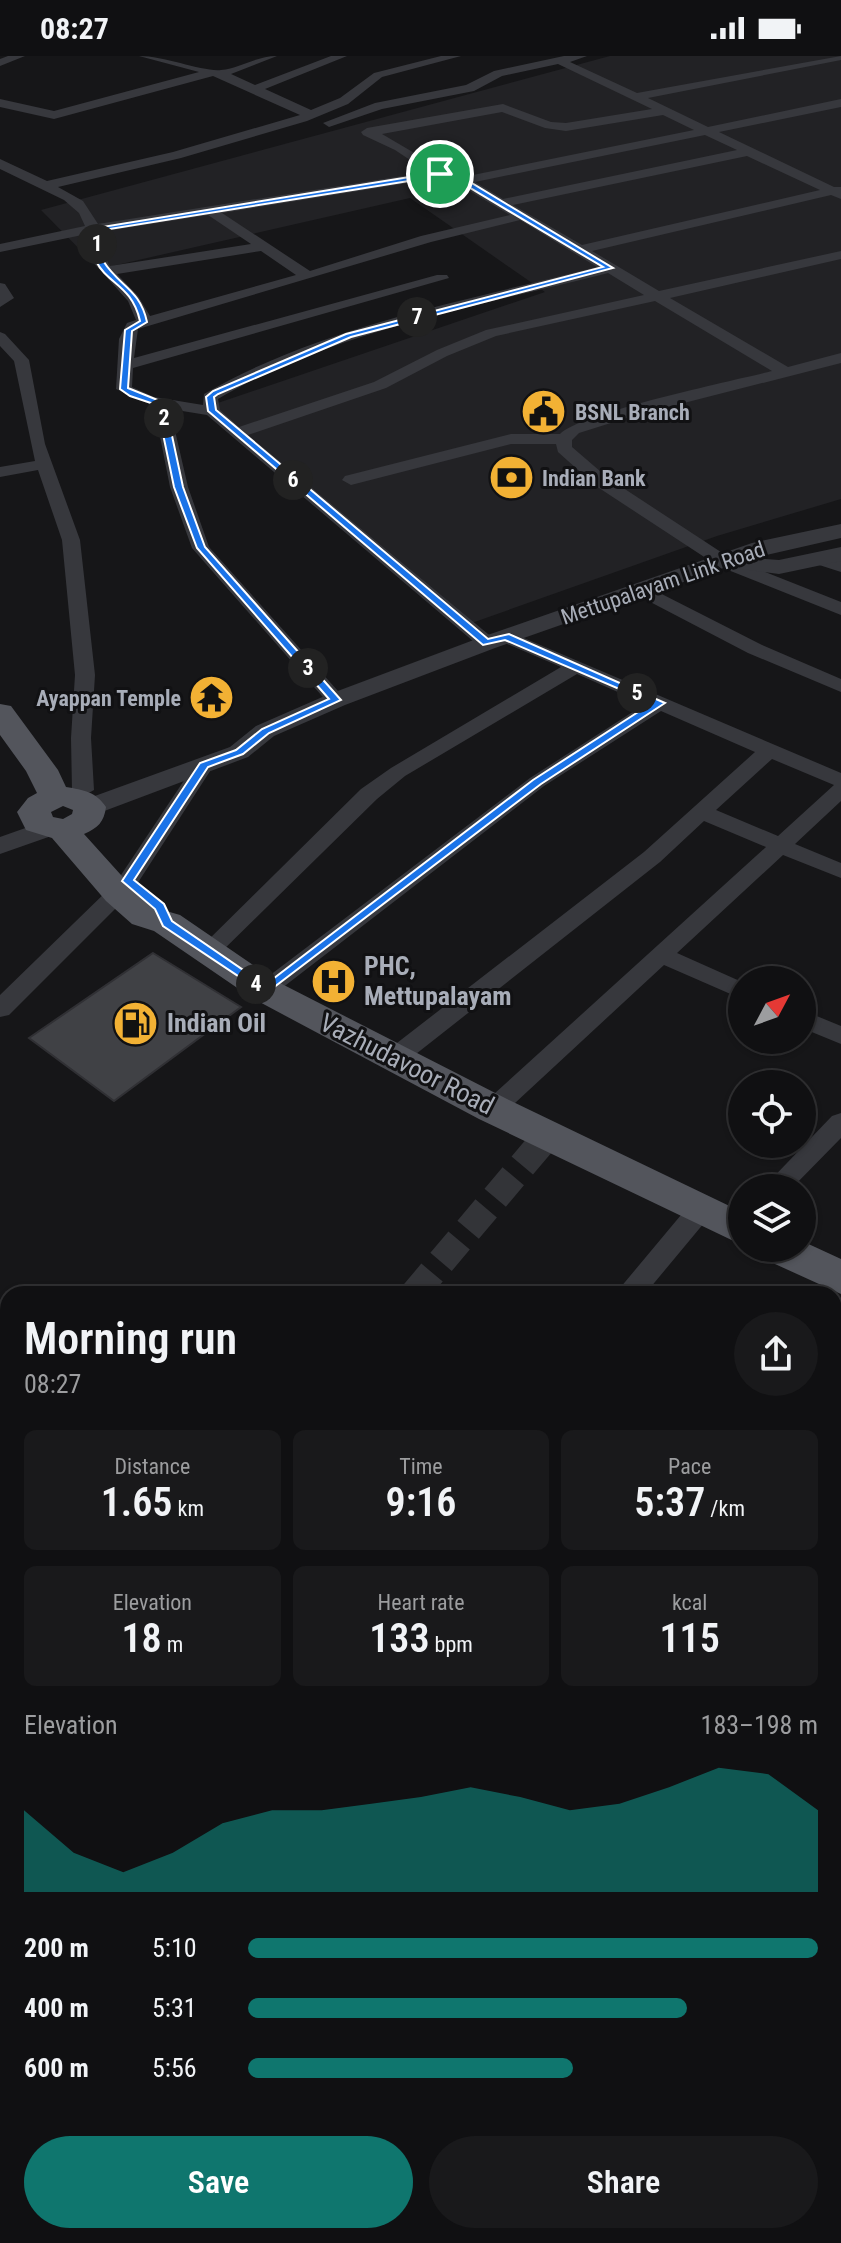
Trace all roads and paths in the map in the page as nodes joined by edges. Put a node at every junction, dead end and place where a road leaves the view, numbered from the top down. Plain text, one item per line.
1 (19, 56) edge
2 (146, 56) edge
3 (271, 56) edge
4 (341, 56) edge
5 (455, 56) edge
6 (581, 56) edge
7 (841, 57) edge
8 (560, 61) junction
9 (0, 63) edge
10 (215, 73) junction
11 (255, 89) junction
12 (636, 97) junction
13 (0, 103) edge
14 (841, 103) edge
15 (665, 111) junction
16 (311, 115) junction
17 (337, 121) junction
18 (707, 131) junction
19 (370, 133) junction
20 (192, 150) junction
21 (747, 152) junction
22 (0, 163) edge
23 (440, 174) junction
24 (463, 181) junction
25 (40, 185) junction
26 (12, 188) dead end
27 (838, 192) edge
28 (500, 204) junction
29 (211, 211) junction
30 (521, 216) junction
31 (93, 229) junction
32 (264, 246) junction
33 (0, 248) edge
34 (390, 250) junction
35 (580, 250) junction
36 (841, 255) edge
37 (609, 268) junction
38 (106, 271) junction
39 (308, 276) junction
40 (0, 287) edge
41 (462, 289) junction
42 (658, 297) junction
43 (0, 303) edge
44 (144, 322) junction
45 (0, 337) edge
46 (841, 358) edge
47 (21, 360) junction
48 (0, 364) edge
49 (126, 365) junction
50 (785, 372) junction
51 (161, 403) junction
52 (212, 411) junction
53 (237, 433) junction
54 (564, 439) junction
55 (45, 464) junction
56 (0, 472) edge
57 (351, 480) dead end
58 (841, 531) edge
59 (830, 556) edge
60 (724, 562) junction
61 (841, 567) edge
62 (642, 590) junction
63 (841, 609) edge
64 (496, 640) junction
65 (576, 667) junction
66 (841, 686) edge
67 (336, 700) junction
68 (660, 703) junction
69 (0, 713) edge
70 (265, 731) junction
71 (769, 750) junction
72 (0, 753) edge
73 (204, 765) junction
74 (841, 781) edge
75 (841, 790) edge
76 (62, 812) junction
77 (701, 812) junction
78 (0, 836) edge
79 (779, 844) junction
80 (0, 846) edge
81 (841, 871) edge
82 (123, 887) junction
83 (207, 953) junction
84 (660, 954) junction
85 (728, 985) edge
86 (265, 990) junction
87 (0, 1009) edge
88 (816, 1024) edge
89 (841, 1036) edge
90 (393, 1059) junction
91 (493, 1109) junction
92 (841, 1122) edge
93 (790, 1174) edge
94 (700, 1210) junction
95 (728, 1221) edge
96 (808, 1262) edge
97 (841, 1278) edge
98 (636, 1286) edge

1 - 9 street
2 - 10 street
3 - 10 street
4 - 11 street
5 - 16 street
6 - 8 street
7 - 12 street
8 - 12 street
8 - 17 street
10 - 11 street
10 - 13 street
11 - 16 street
12 - 15 street
14 - 18 street
15 - 18 street
15 - 19 street
16 - 20 street
17 - 19 street
17 - 20 street
18 - 21 street
18 - 24 street
19 - 23 street
20 - 25 street
21 - 27 street
21 - 28 street
22 - 25 street
23 - 24 street
23 - 29 street
24 - 28 street
25 - 26 street
25 - 31 street
27 - 35 street
28 - 30 street
29 - 31 street
29 - 32 street
30 - 34 street
30 - 35 street
31 - 33 street
31 - 38 street
32 - 38 street
32 - 39 street
34 - 39 street
34 - 41 street
35 - 37 street
36 - 42 street
37 - 41 street
37 - 42 street
38 - 44 street
39 - 44 street
40 - 43 street
41 - 49 street
41 - 52 street
42 - 50 street
42 - 53 street
44 - 49 street
45 - 47 street
46 - 50 street
47 - 48 street
47 - 55 street
49 - 51 street
50 - 54 street
51 - 52 street
51 - 67 street
52 - 53 street
53 - 64 street
54 - 57 street
54 - 60 street
55 - 56 street
55 - 76 street
58 - 60 street, Mettupalayam Link Road
59 - 60 street
59 - 61 street
60 - 62 street, Mettupalayam Link Road
60 - 63 street
62 - 64 street, Mettupalayam Link Road
62 - 66 street
64 - 65 street
64 - 67 street, Mettupalayam Link Road
65 - 68 street
65 - 83 street
67 - 70 street, Mettupalayam Link Road
68 - 71 street
68 - 86 street
69 - 76 main road
70 - 73 street, Mettupalayam Link Road
70 - 76 street
71 - 74 street
71 - 77 street
72 - 76 main road, Vazhudavoor Road
73 - 76 street, Mettupalayam Link Road
73 - 82 street
75 - 79 street
76 - 78 street
76 - 80 street
76 - 82 main road, Vazhudavoor Road
77 - 79 street
77 - 90 street
79 - 81 street
79 - 84 street
82 - 83 main road, Vazhudavoor Road
82 - 87 street
83 - 86 main road, Vazhudavoor Road
84 - 85 street
84 - 91 street
86 - 90 main road, Vazhudavoor Road
88 - 89 street
90 - 91 main road, Vazhudavoor Road
91 - 94 main road, Vazhudavoor Road
92 - 93 street
94 - 95 main road, Vazhudavoor Road
94 - 98 street
96 - 97 main road

